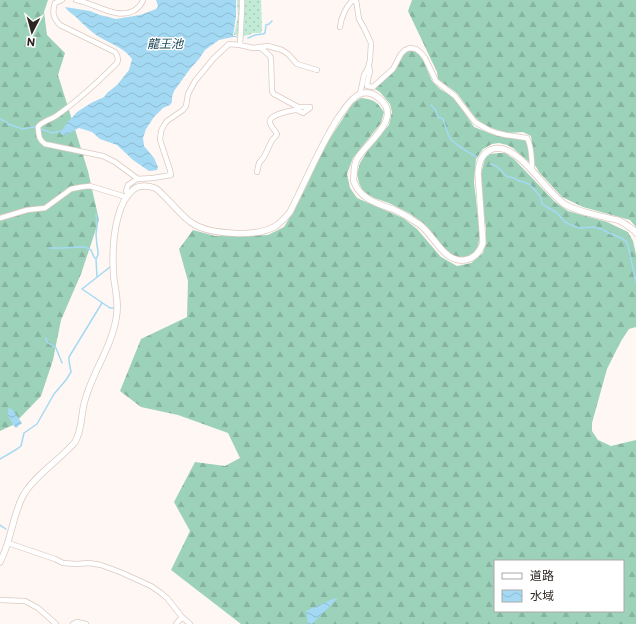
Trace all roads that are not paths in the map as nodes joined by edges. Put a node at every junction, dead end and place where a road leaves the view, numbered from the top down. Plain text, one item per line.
1 (62, 0) edge
2 (76, 0) edge
3 (143, 0) edge
4 (242, 0) edge
5 (353, 0) edge
6 (356, 0) edge
7 (340, 27) dead end
8 (240, 45) junction
9 (260, 47) junction
10 (369, 67) junction
11 (317, 70) dead end
12 (360, 94) junction
13 (532, 171) junction
14 (257, 172) dead end
15 (138, 179) junction
16 (127, 196) junction
17 (0, 218) edge
18 (636, 233) edge
19 (8, 543) junction
20 (0, 562) edge
21 (0, 600) edge
22 (182, 617) junction
23 (56, 624) edge
24 (73, 624) edge
25 (86, 624) edge
26 (176, 624) edge
27 (190, 624) edge

1 - 15 street
2 - 3 street
4 - 8 street
5 - 7 street
6 - 10 street
8 - 9 street
8 - 15 street
9 - 11 street
9 - 14 street
10 - 12 street
10 - 13 street
12 - 13 street
12 - 16 street
13 - 18 street
15 - 16 street
16 - 17 street
16 - 19 street
19 - 20 street
19 - 22 street
21 - 23 street
22 - 26 street
22 - 27 street
24 - 25 street

